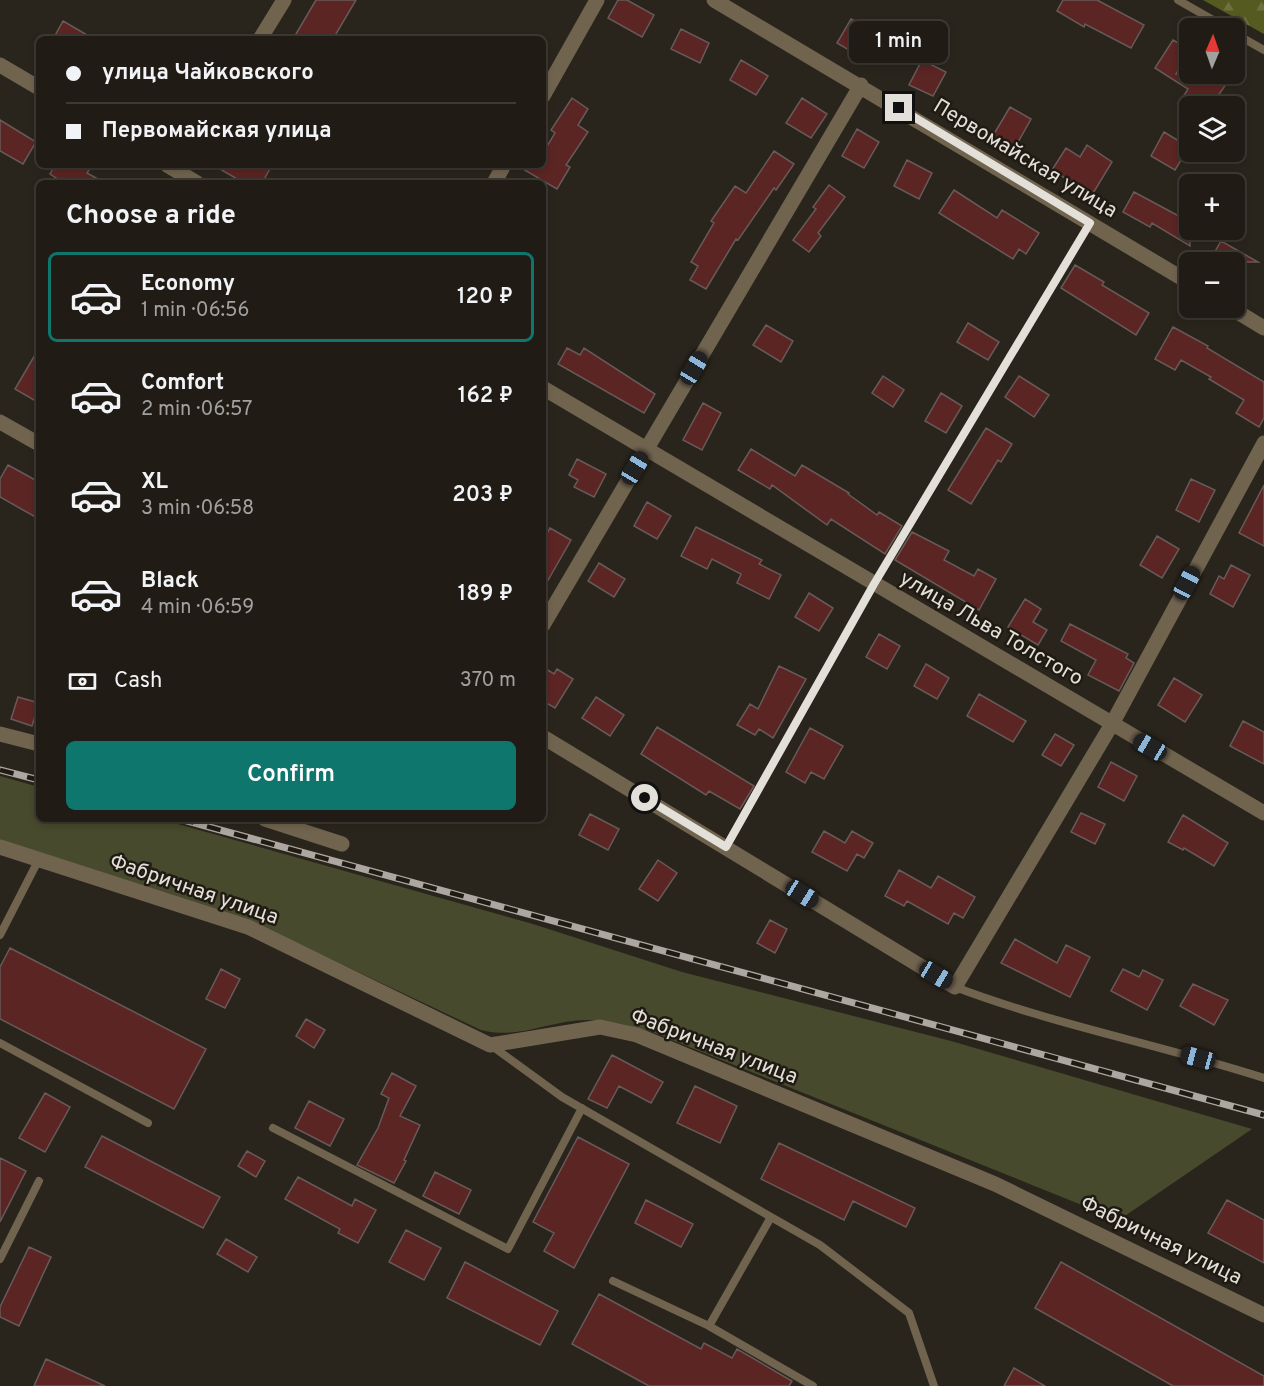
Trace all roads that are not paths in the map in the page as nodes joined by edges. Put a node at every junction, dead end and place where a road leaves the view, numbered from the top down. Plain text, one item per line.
1 (284, 0) edge
2 (597, 0) edge
3 (714, 0) edge
4 (1178, 0) edge
5 (1210, 18) edge
6 (262, 36) edge
7 (1245, 39) edge
8 (1264, 50) edge
9 (0, 65) edge
10 (861, 85) junction
11 (36, 86) edge
12 (546, 91) edge
13 (177, 168) edge
14 (193, 180) edge
15 (1090, 223) junction
16 (1179, 276) edge
17 (1245, 316) edge
18 (1264, 327) edge
19 (546, 390) edge
20 (0, 422) edge
21 (36, 442) edge
22 (1264, 443) edge
23 (647, 448) junction
24 (874, 584) junction
25 (546, 620) edge
26 (1112, 724) junction
27 (0, 734) edge
28 (546, 739) edge
29 (36, 743) edge
30 (1264, 813) edge
31 (274, 822) edge
32 (342, 844) dead end
33 (0, 847) edge
34 (726, 847) junction
35 (39, 859) junction
36 (0, 935) edge
37 (955, 987) junction
38 (0, 1043) edge
39 (490, 1045) junction
40 (1264, 1078) edge
41 (582, 1108) junction
42 (148, 1123) dead end
43 (273, 1128) dead end
44 (39, 1181) dead end
45 (771, 1217) junction
46 (0, 1260) edge
47 (613, 1281) dead end
48 (1264, 1316) edge
49 (709, 1326) junction
50 (813, 1386) edge
51 (934, 1386) edge

1 - 6 street
2 - 12 street
3 - 10 street, Первомайская улица
4 - 5 lane
7 - 8 lane
9 - 11 street
10 - 15 street, Первомайская улица
10 - 23 street
13 - 14 street
15 - 16 street, Первомайская улица
15 - 24 lane
17 - 18 street
19 - 23 street, улица Льва Толстого
20 - 21 street
22 - 26 street
23 - 24 street, улица Льва Толстого
23 - 25 street
24 - 26 street, улица Льва Толстого
24 - 34 lane
26 - 30 street, улица Льва Толстого
26 - 37 street
27 - 29 street
28 - 34 street
31 - 32 street
33 - 35 street, Фабричная улица
34 - 37 street
35 - 36 lane
35 - 39 street, Фабричная улица
37 - 40 lane
38 - 42 lane
39 - 41 lane
39 - 48 street, Фабричная улица
41 - 43 lane
41 - 45 lane
44 - 46 lane
45 - 49 lane
45 - 51 lane
47 - 49 lane
49 - 50 lane

